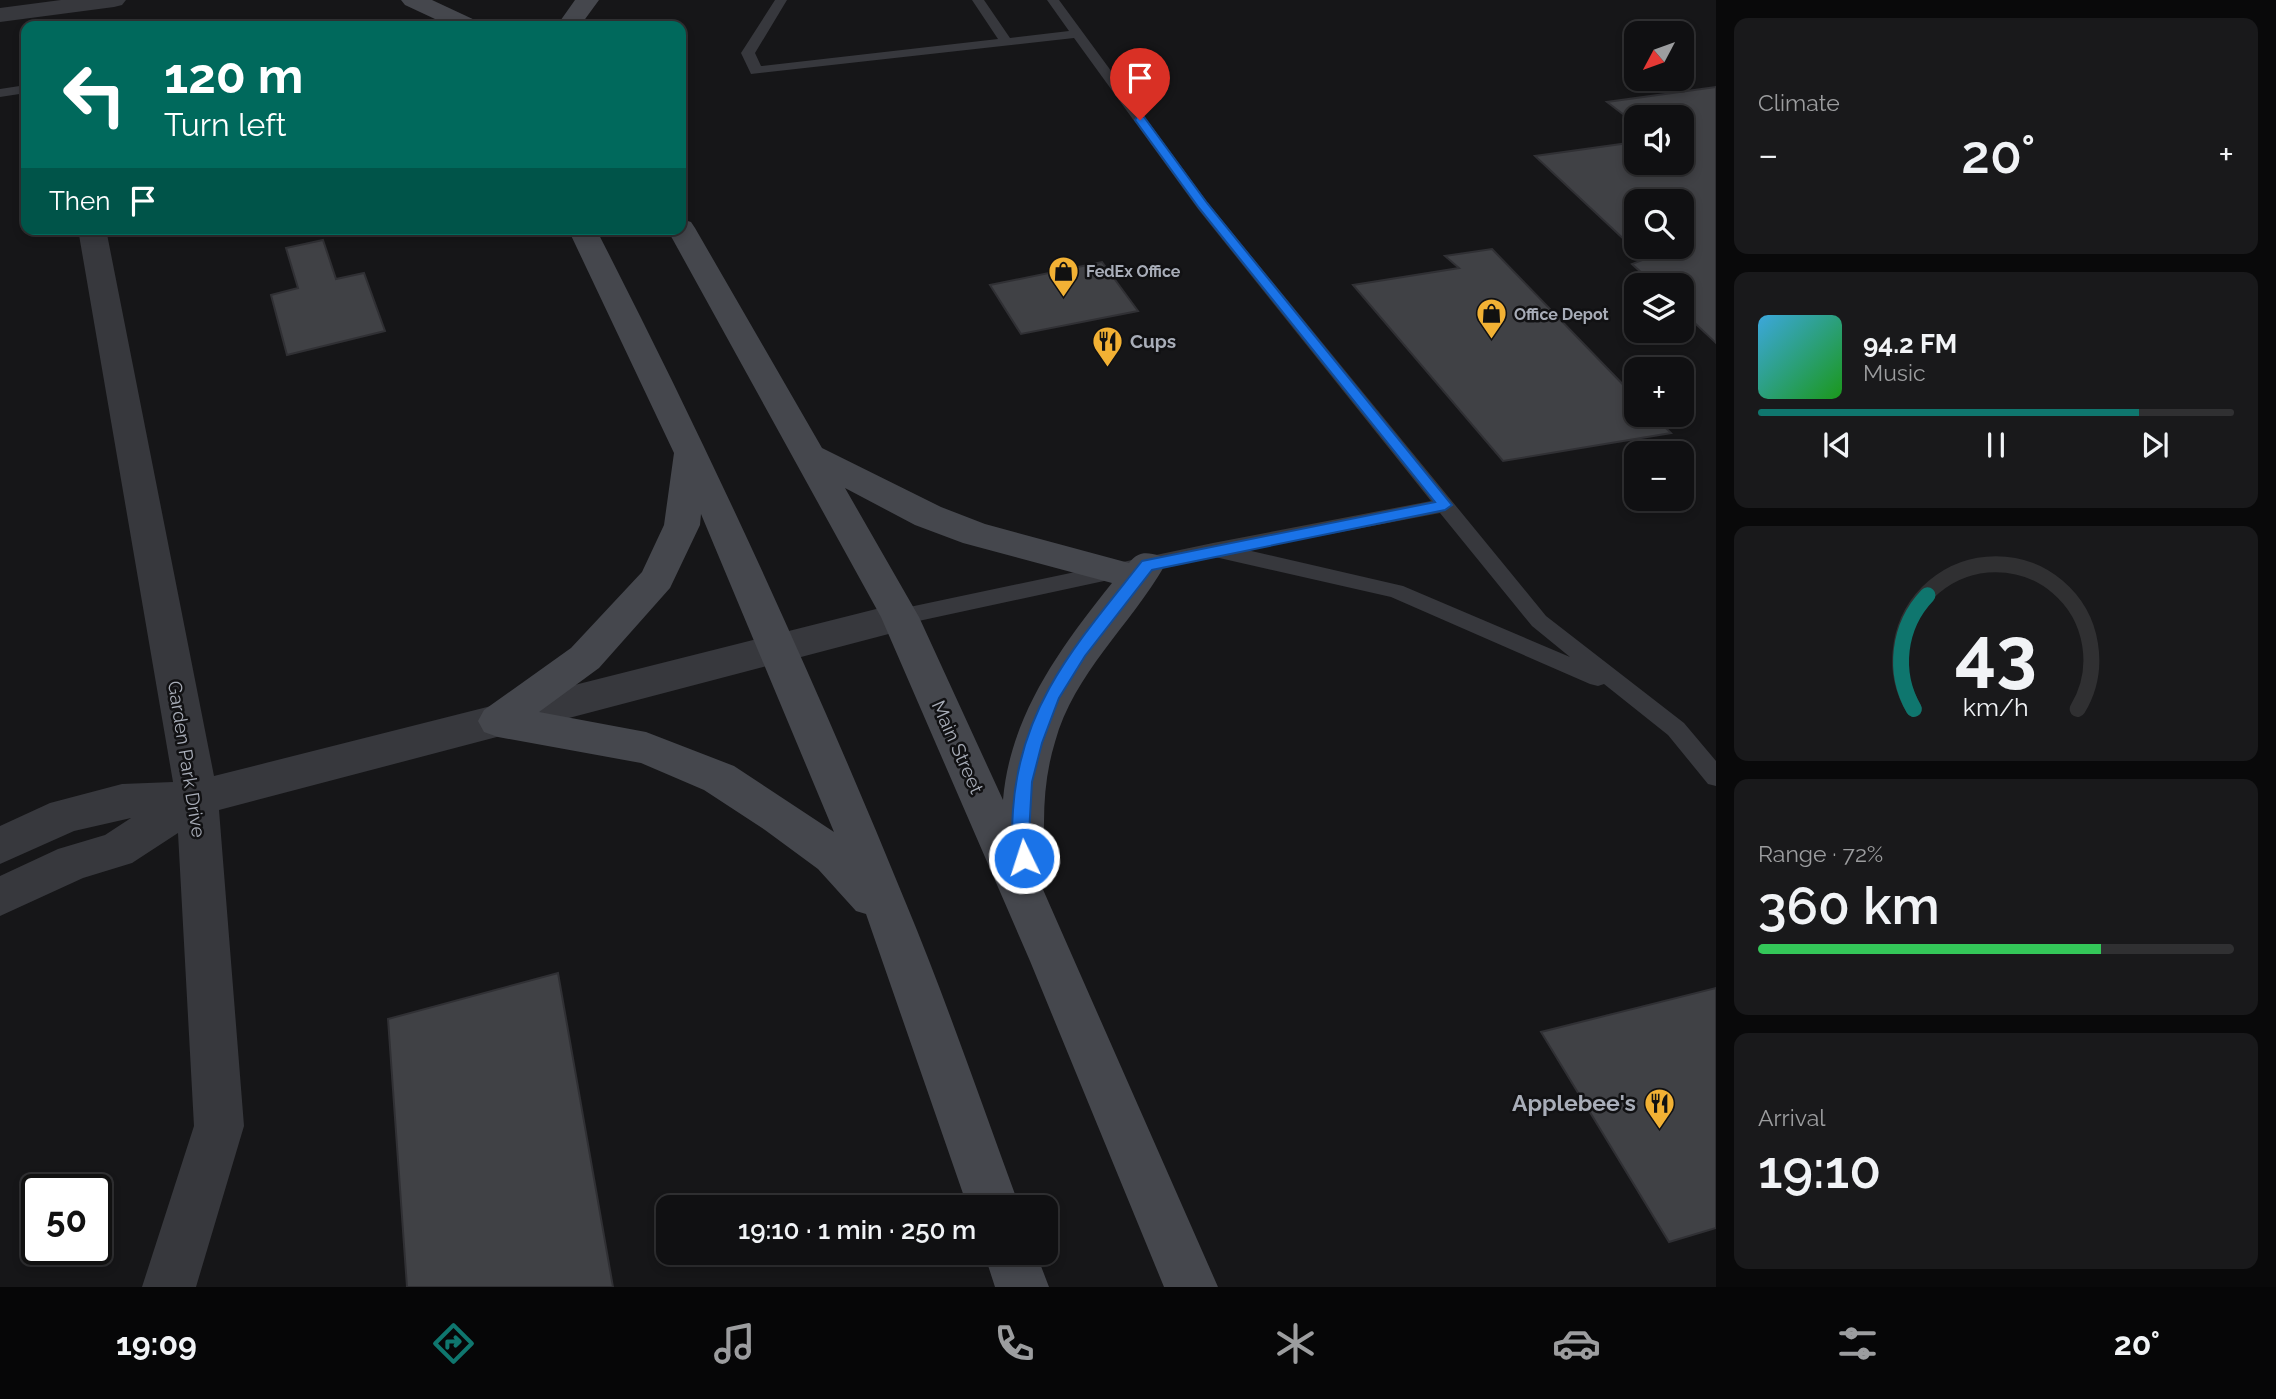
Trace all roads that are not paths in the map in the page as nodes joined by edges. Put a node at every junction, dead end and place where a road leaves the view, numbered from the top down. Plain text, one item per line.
1 (114, 0) edge
2 (414, 0) edge
3 (557, 0) edge
4 (587, 0) edge
5 (781, 0) edge
6 (978, 0) edge
7 (1053, 0) edge
8 (66, 11) edge
9 (0, 15) edge
10 (479, 20) edge
11 (568, 21) edge
12 (573, 21) edge
13 (1078, 34) junction
14 (1006, 42) junction
15 (21, 90) edge
16 (0, 93) edge
17 (93, 235) edge
18 (585, 235) edge
19 (685, 235) edge
20 (690, 454) junction
21 (810, 456) junction
22 (1445, 505) junction
23 (1213, 550) junction
24 (1131, 568) junction
25 (900, 617) junction
26 (780, 648) junction
27 (1627, 690) junction
28 (498, 721) junction
29 (1716, 777) edge
30 (197, 798) junction
31 (0, 846) edge
32 (0, 897) edge
33 (1030, 908) junction
34 (891, 924) junction
35 (989, 1195) edge
36 (1014, 1265) edge
37 (169, 1287) edge
38 (1022, 1287) edge
39 (1191, 1287) edge

1 - 8 street
2 - 10 main road
3 - 11 main road
4 - 12 main road
5 - 14 lane
6 - 14 lane
7 - 13 lane
8 - 9 street
13 - 14 lane
13 - 22 lane
15 - 16 lane
17 - 30 street, Garden Park Drive
18 - 20 main road
19 - 21 main road, Main Street
20 - 26 main road
20 - 28 main road
21 - 24 main road
21 - 25 main road, Main Street
22 - 23 lane
22 - 27 lane
23 - 24 lane
23 - 27 lane
24 - 25 lane
24 - 33 main road
25 - 26 street
25 - 33 main road, Main Street
26 - 28 street
26 - 34 main road
27 - 29 lane
28 - 30 street
28 - 34 main road
30 - 31 street
30 - 32 street
30 - 37 street, Garden Park Drive
33 - 39 main road, Main Street
34 - 35 main road
36 - 38 main road

